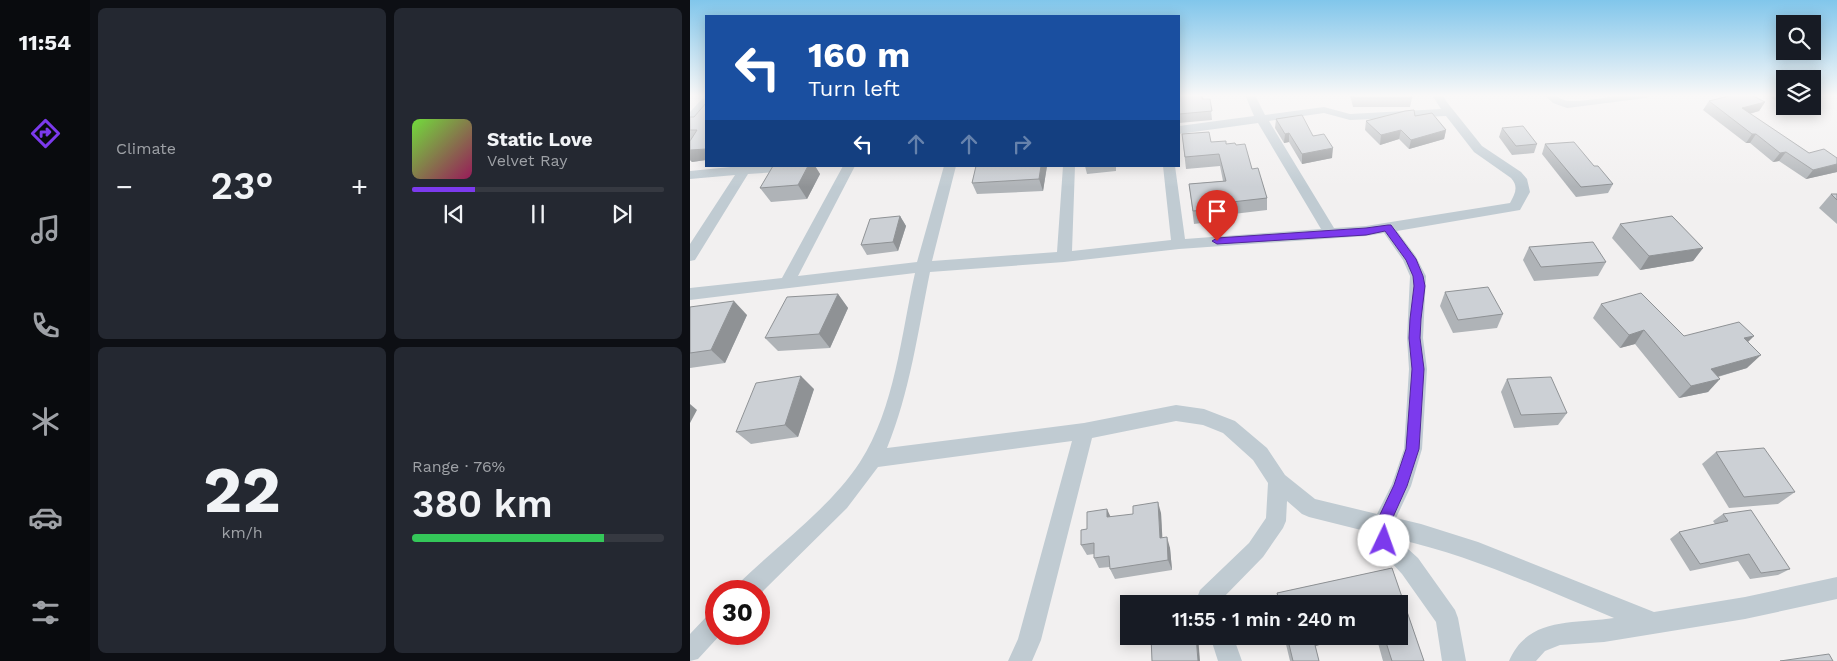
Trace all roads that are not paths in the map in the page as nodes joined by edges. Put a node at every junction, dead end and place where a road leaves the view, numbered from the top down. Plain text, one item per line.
1 (1207, 126) edge
2 (1266, 126) edge
3 (1460, 126) edge
4 (1180, 130) edge
5 (786, 167) edge
6 (848, 167) edge
7 (950, 167) edge
8 (1069, 167) edge
9 (1169, 167) edge
10 (746, 169) edge
11 (690, 175) edge
12 (1388, 228) junction
13 (1330, 233) junction
14 (1179, 244) junction
15 (690, 256) edge
16 (1064, 256) junction
17 (923, 267) junction
18 (787, 283) junction
19 (690, 294) edge
20 (1084, 431) junction
21 (871, 459) junction
22 (1278, 481) junction
23 (1382, 525) junction
24 (757, 580) edge
25 (1837, 588) edge
26 (1211, 595) edge
27 (1652, 622) junction
28 (705, 635) edge
29 (1224, 645) edge
30 (690, 651) edge
31 (1020, 661) edge
32 (1230, 661) edge
33 (1454, 661) edge
34 (1521, 661) edge

1 - 4 street
2 - 13 street
3 - 12 street
5 - 10 street
6 - 18 street
7 - 17 street
8 - 16 street
9 - 14 street
10 - 11 street
10 - 15 street
12 - 13 street
12 - 23 street
13 - 14 street
14 - 16 street
16 - 17 street
17 - 18 street
17 - 21 street
18 - 19 street
20 - 21 street
20 - 22 street
20 - 31 street
21 - 24 street
22 - 23 street
22 - 26 street
23 - 27 street
23 - 33 street
25 - 27 street
27 - 34 street
28 - 30 street
29 - 32 street

